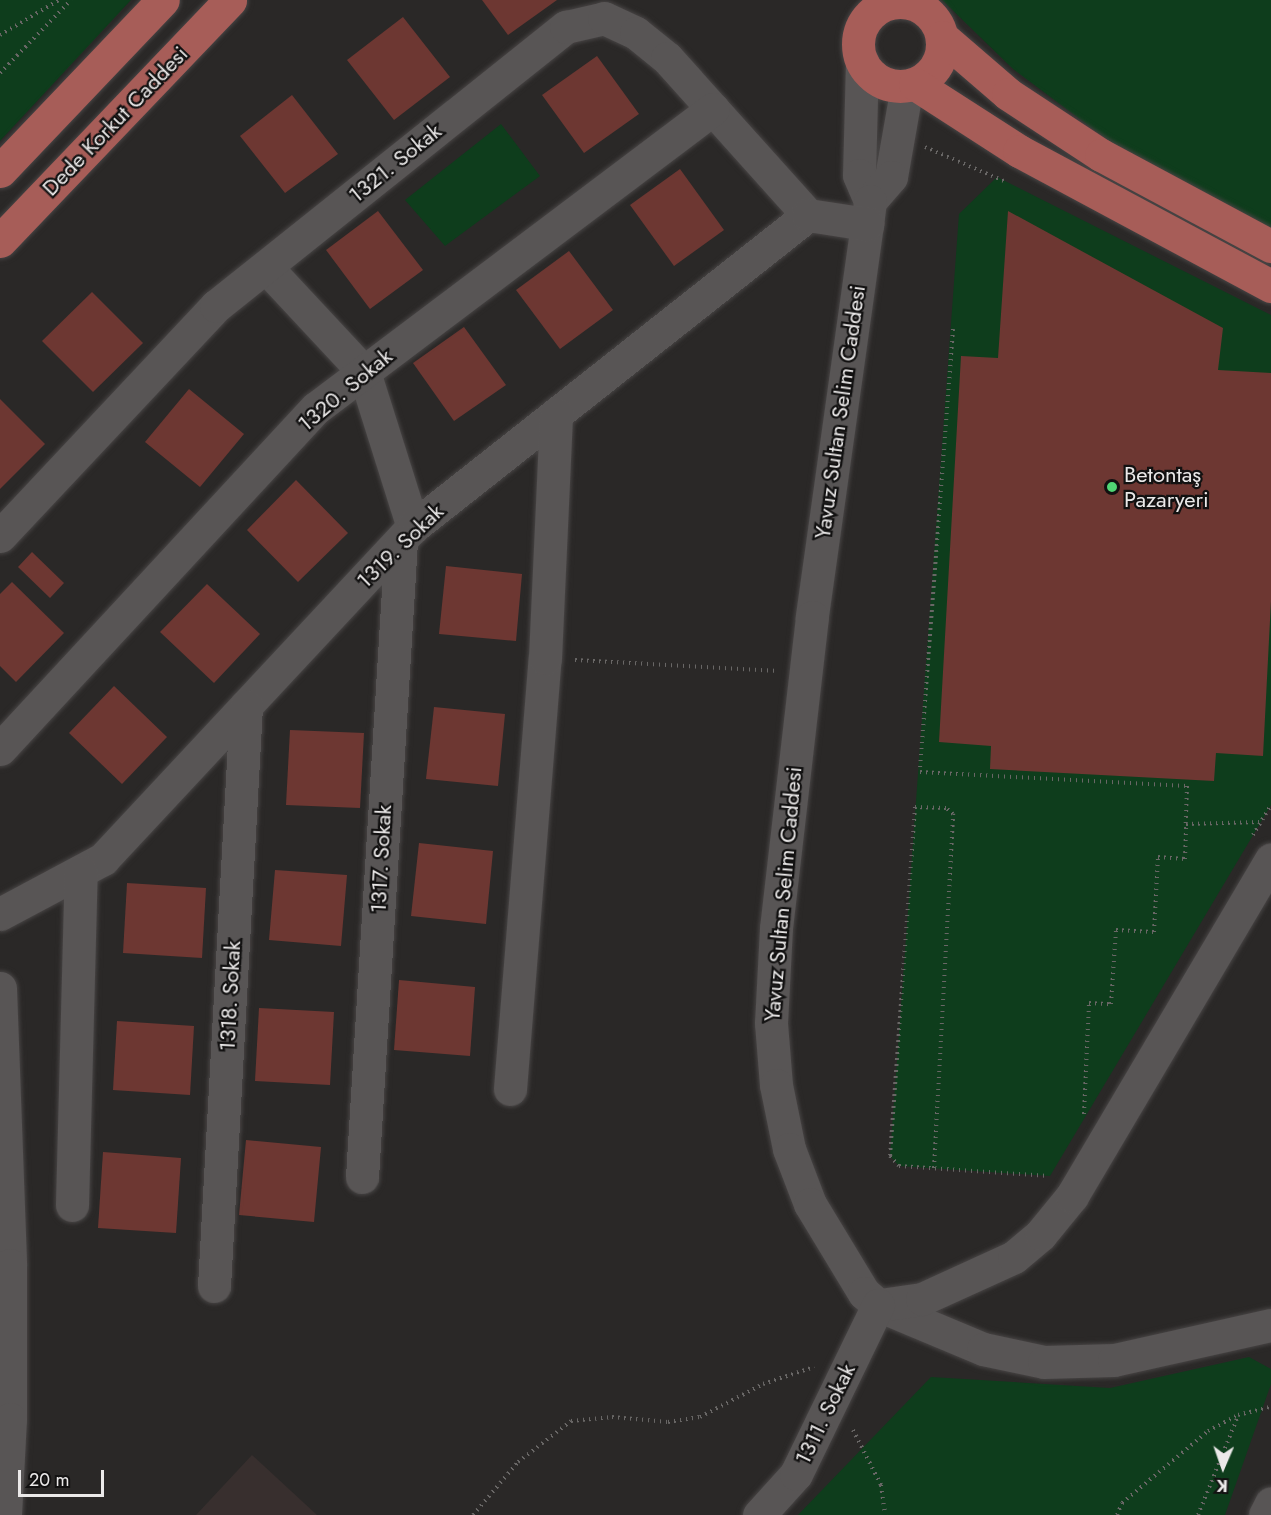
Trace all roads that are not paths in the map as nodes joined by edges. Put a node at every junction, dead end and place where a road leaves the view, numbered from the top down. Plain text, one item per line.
1 (164, 0) edge
2 (230, 0) edge
3 (847, 0) edge
4 (913, 2) edge
5 (942, 36) junction
6 (861, 47) junction
7 (911, 85) junction
8 (713, 109) junction
9 (0, 171) edge
10 (868, 213) junction
11 (808, 215) junction
12 (0, 241) edge
13 (1271, 246) edge
14 (266, 267) junction
15 (1271, 286) edge
16 (364, 372) junction
17 (556, 414) junction
18 (407, 534) junction
19 (0, 536) edge
20 (246, 706) junction
21 (0, 749) edge
22 (1260, 851) edge
23 (81, 872) junction
24 (0, 914) edge
25 (0, 988) edge
26 (510, 1089) dead end
27 (362, 1177) dead end
28 (72, 1205) dead end
29 (214, 1286) dead end
30 (878, 1305) junction
31 (5, 1317) edge
32 (1271, 1325) edge
33 (1271, 1503) edge
34 (5, 1515) edge
35 (759, 1515) edge
36 (1265, 1515) edge

1 - 9 main road
2 - 12 main road, Dede Korkut Caddesi
3 - 6 main road, Yavuz Sultan Selim Caddesi
4 - 5 main road
4 - 6 main road
5 - 7 main road
5 - 13 main road
6 - 7 main road
6 - 10 street, Yavuz Sultan Selim Caddesi
7 - 10 street
7 - 15 main road
8 - 11 street, 1321. Sokak
8 - 14 street, 1321. Sokak
8 - 16 street, 1320. Sokak
10 - 11 street
10 - 30 street, Yavuz Sultan Selim Caddesi
11 - 17 street, 1319. Sokak
14 - 16 street
14 - 19 street, 1321. Sokak
16 - 18 street
16 - 21 street, 1320. Sokak
17 - 18 street, 1319. Sokak
17 - 26 street
18 - 20 street, 1319. Sokak
18 - 27 street, 1317. Sokak
20 - 23 street, 1319. Sokak
20 - 29 street, 1318. Sokak
22 - 30 street
23 - 24 street, 1319. Sokak
23 - 28 street
25 - 31 street
30 - 32 street
30 - 35 street, 1311. Sokak
31 - 34 street
33 - 36 street

